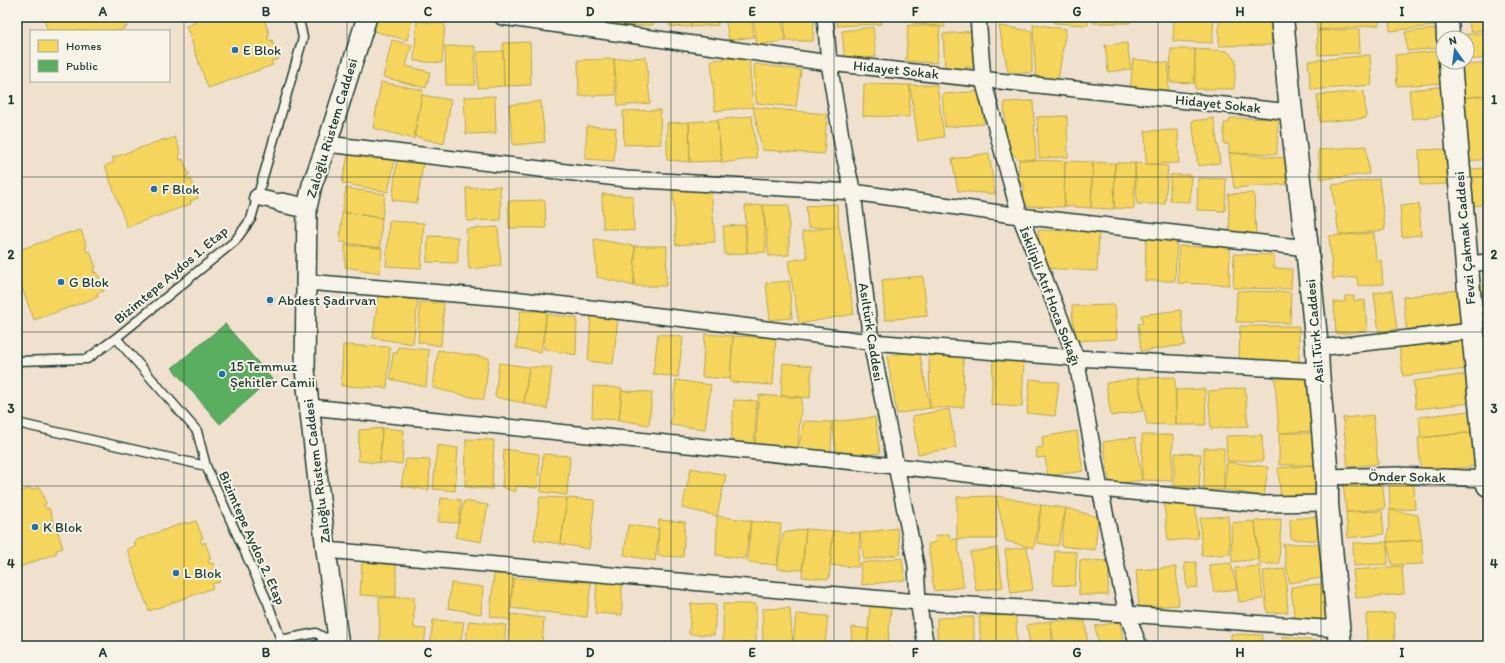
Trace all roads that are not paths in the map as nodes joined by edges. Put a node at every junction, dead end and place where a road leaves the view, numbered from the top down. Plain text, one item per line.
1 (297, 17) edge
2 (367, 17) edge
3 (502, 17) edge
4 (825, 17) edge
5 (978, 17) edge
6 (1282, 17) edge
7 (1447, 17) edge
8 (1448, 30) edge
9 (829, 63) junction
10 (1451, 70) edge
11 (983, 80) junction
12 (1291, 112) junction
13 (327, 144) junction
14 (853, 192) junction
15 (257, 197) junction
16 (282, 203) joint
17 (307, 208) junction
18 (1020, 216) junction
19 (1308, 248) junction
20 (1488, 262) edge
21 (1466, 264) junction
22 (306, 282) junction
23 (1473, 331) junction
24 (116, 338) junction
25 (871, 342) junction
26 (1317, 348) junction
27 (1076, 358) junction
28 (17, 361) edge
29 (1318, 371) junction
30 (310, 407) junction
31 (17, 423) edge
32 (206, 466) junction
33 (895, 466) junction
34 (1327, 477) junction
35 (1488, 482) edge
36 (1100, 489) junction
37 (1327, 503) junction
38 (326, 550) junction
39 (918, 602) junction
40 (1127, 614) junction
41 (1339, 637) edge
42 (334, 640) edge
43 (281, 643) edge
44 (315, 645) edge
45 (926, 646) edge
46 (1139, 646) edge

1 - 15 lane, Bizimtepe Aydos 1. Etap
2 - 13 street, Zaloğlu Rüstem Caddesi
3 - 9 street, Hidayet Sokak
4 - 9 street, Asıltürk Caddesi
5 - 11 street, İskilipli Atıf Hoca Sokağı
6 - 12 main road, Asil Türk Caddesi
7 - 8 main road
9 - 11 street, Hidayet Sokak
9 - 14 street, Asıltürk Caddesi
10 - 21 main road, Fevzi Çakmak Caddesi
11 - 12 street, Hidayet Sokak
11 - 18 street, İskilipli Atıf Hoca Sokağı
12 - 19 main road, Asil Türk Caddesi
13 - 14 street
13 - 17 street, Zaloğlu Rüstem Caddesi
14 - 18 street
14 - 25 street, Asıltürk Caddesi
15 - 16 street
15 - 24 lane, Bizimtepe Aydos 1. Etap
16 - 17 street
17 - 22 street, Zaloğlu Rüstem Caddesi
18 - 19 street
18 - 27 street, İskilipli Atıf Hoca Sokağı
19 - 26 main road, Asil Türk Caddesi
20 - 21 street
21 - 23 main road, Fevzi Çakmak Caddesi
22 - 25 street
22 - 30 street, Zaloğlu Rüstem Caddesi
23 - 26 street
23 - 35 main road, Fevzi Çakmak Caddesi
24 - 28 lane, Bizimtepe Aydos 1. Etap
24 - 32 lane
25 - 27 street
25 - 33 street, Asıltürk Caddesi
26 - 29 main road, Asil Türk Caddesi
27 - 29 street
27 - 36 street, İskilipli Atıf Hoca Sokağı
29 - 34 main road, Asil Türk Caddesi
30 - 33 street
30 - 38 street, Zaloğlu Rüstem Caddesi
31 - 32 lane, Bizimtepe Aydos 2. Etap
32 - 43 lane, Bizimtepe Aydos 2. Etap
33 - 36 street
33 - 39 street, Asıltürk Caddesi
34 - 35 street, Önder Sokak
34 - 37 main road, Asil Türk Caddesi
36 - 37 street
36 - 40 street, İskilipli Atıf Hoca Sokağı
37 - 41 main road, Asil Türk Caddesi
38 - 39 street
38 - 42 street, Zaloğlu Rüstem Caddesi
39 - 40 street
39 - 45 street, Asıltürk Caddesi
40 - 41 street
40 - 46 street, İskilipli Atıf Hoca Sokağı
42 - 43 lane
42 - 44 lane

